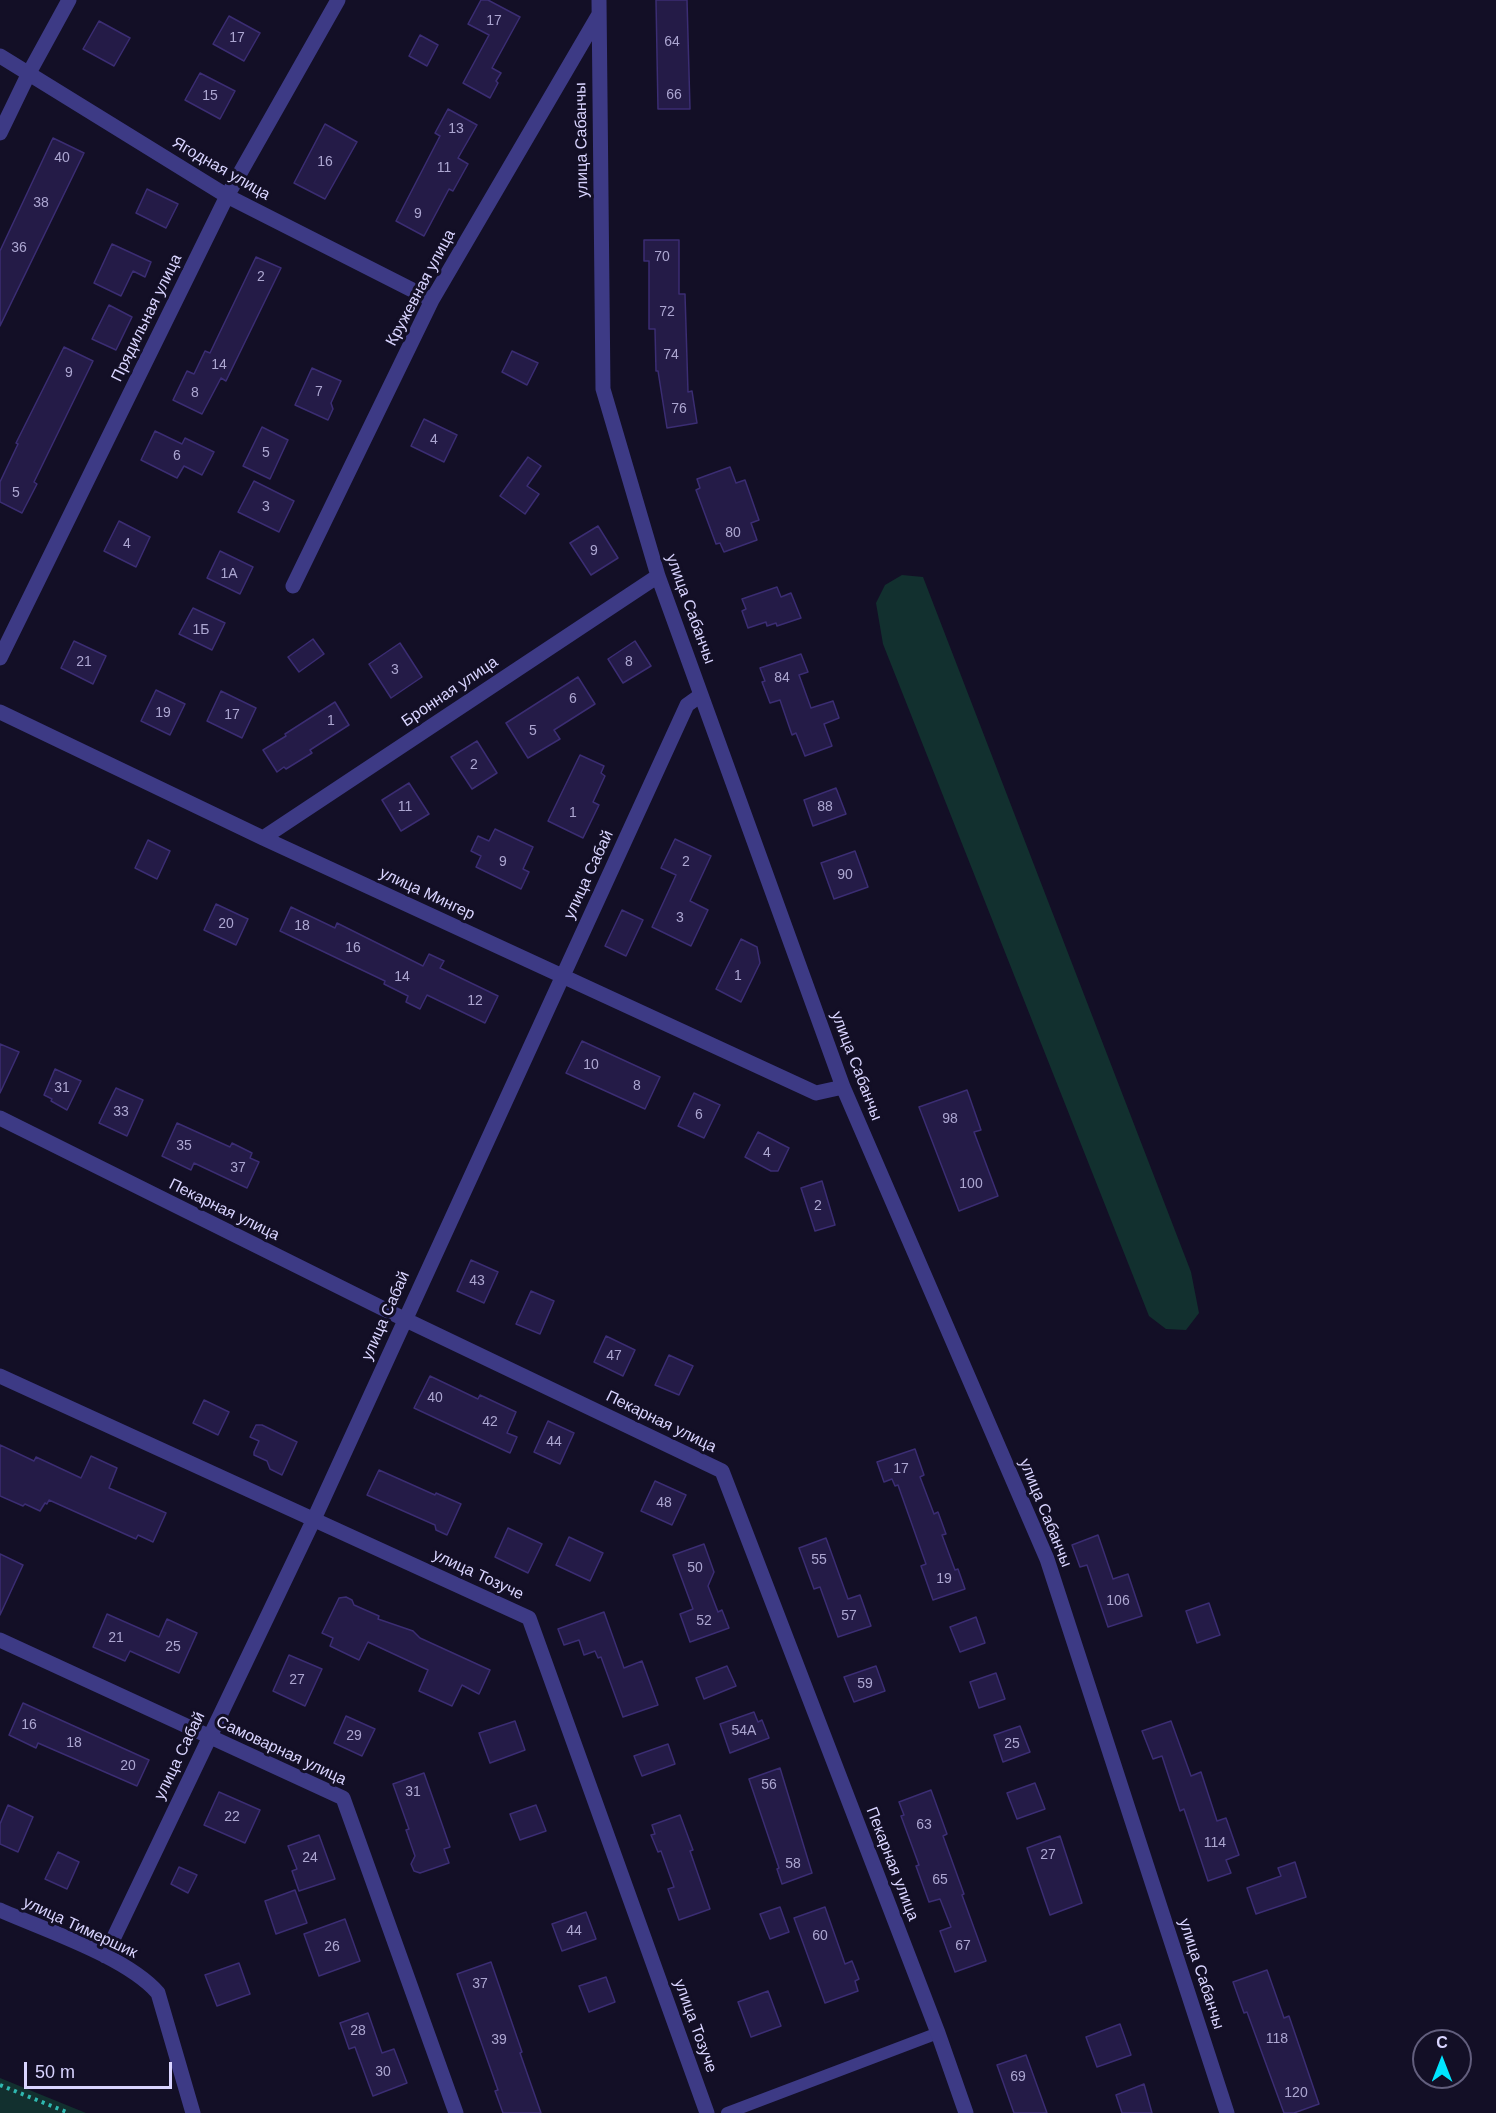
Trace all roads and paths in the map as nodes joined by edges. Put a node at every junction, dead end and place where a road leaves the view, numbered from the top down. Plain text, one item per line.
1 (69, 0) edge
2 (338, 0) edge
3 (599, 0) edge
4 (598, 16) junction
5 (0, 56) edge
6 (29, 73) junction
7 (0, 133) edge
8 (227, 196) junction
9 (432, 300) junction
10 (658, 576) junction
11 (293, 586) dead end
12 (0, 658) edge
13 (701, 695) junction
14 (0, 712) edge
15 (263, 838) junction
16 (561, 977) junction
17 (843, 1087) junction
18 (0, 1118) edge
19 (404, 1319) junction
20 (0, 1376) edge
21 (314, 1520) junction
22 (0, 1640) edge
23 (210, 1737) junction
24 (0, 1910) edge
25 (105, 1956) junction
26 (938, 2033) junction
27 (0, 2085) edge
28 (69, 2113) edge
29 (193, 2113) edge
30 (456, 2113) edge
31 (707, 2113) edge
32 (727, 2113) edge
33 (966, 2113) edge
34 (1227, 2113) edge

1 - 6 street
2 - 8 street, Прядильная улица
3 - 4 street, улица Сабанчы
4 - 9 street, Кружевная улица
4 - 10 street, улица Сабанчы
5 - 6 street, Ягодная улица
6 - 7 street
6 - 8 street, Ягодная улица
8 - 9 street, Ягодная улица
8 - 12 street, Прядильная улица
9 - 11 street, Кружевная улица
10 - 13 street, улица Сабанчы
10 - 15 street, Бронная улица
13 - 16 street, улица Сабай
13 - 17 street, улица Сабанчы
14 - 15 street, улица Мингер
15 - 16 street, улица Мингер
16 - 17 street, улица Мингер
16 - 19 street, улица Сабай
17 - 34 street, улица Сабанчы
18 - 19 street, Пекарная улица
19 - 21 street, улица Сабай
19 - 26 street, Пекарная улица
20 - 21 street, улица Тозуче
21 - 23 street, улица Сабай
21 - 31 street, улица Тозуче
22 - 23 street, Самоварная улица
23 - 25 street, улица Сабай
23 - 30 street, Самоварная улица
24 - 25 street, улица Тимершик
25 - 29 street, улица Тимершик
26 - 32 lane
26 - 33 street, Пекарная улица
27 - 28 path

